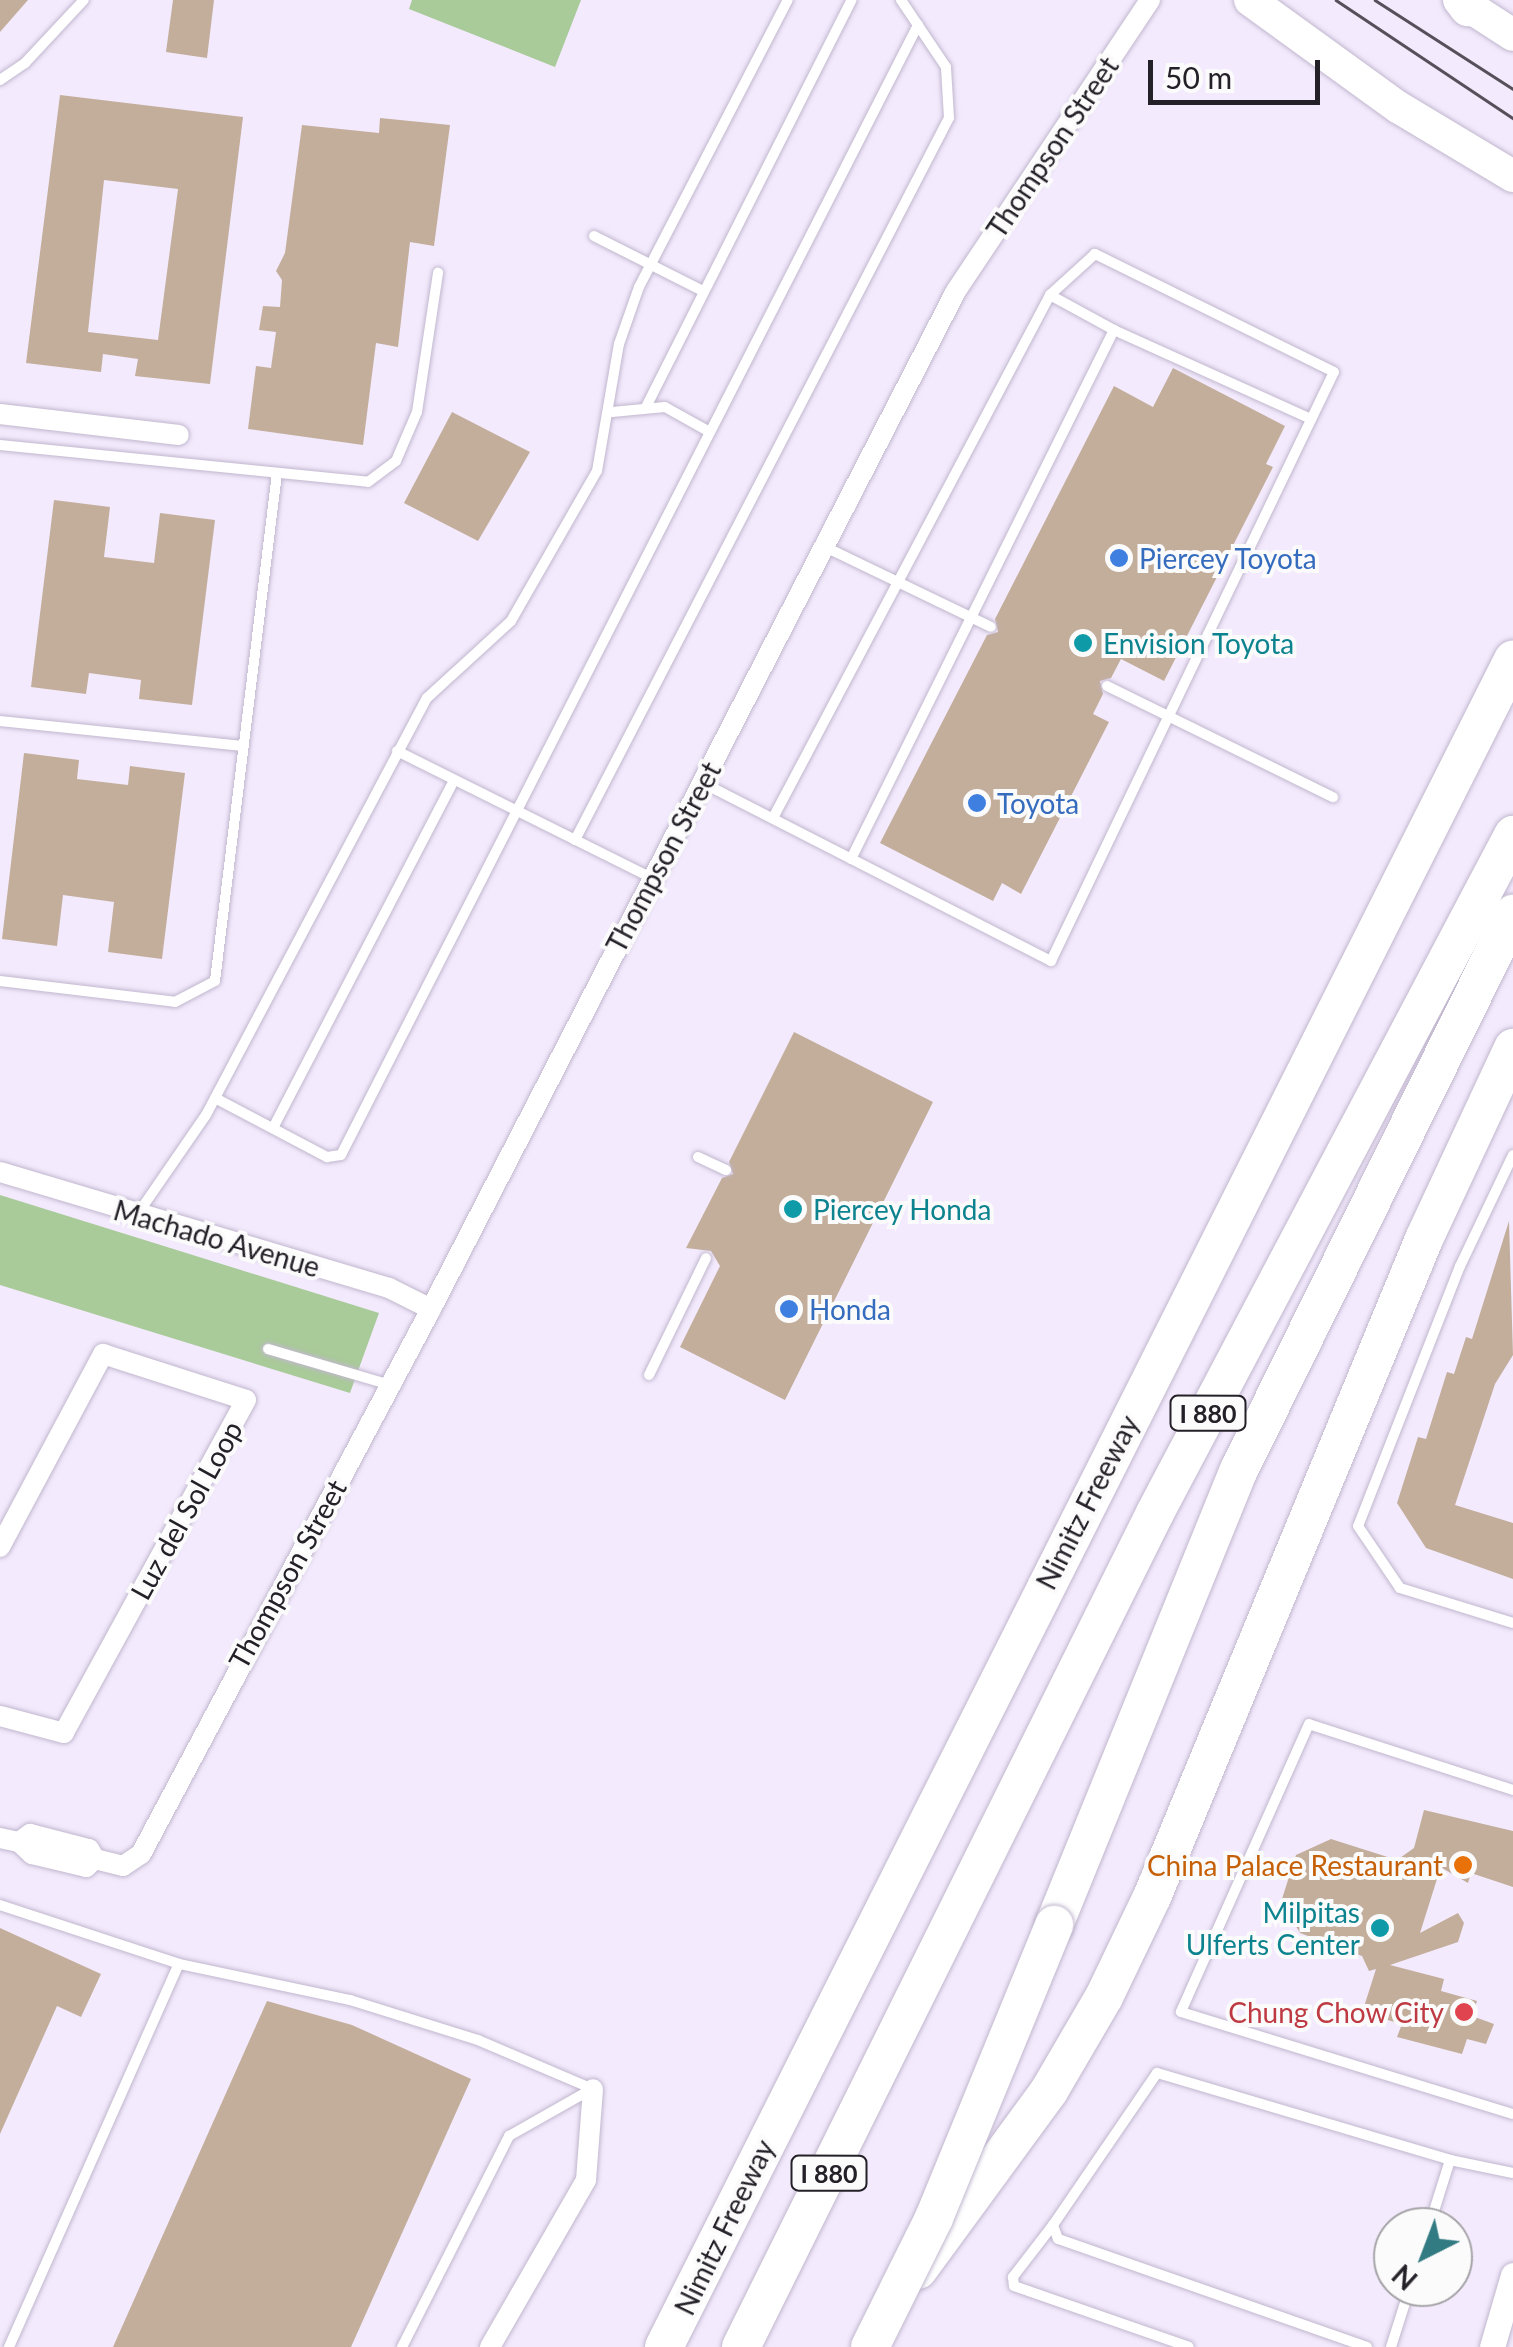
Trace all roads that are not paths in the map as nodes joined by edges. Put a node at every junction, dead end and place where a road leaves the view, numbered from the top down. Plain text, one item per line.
1 (84, 0) edge
2 (788, 0) edge
3 (852, 0) edge
4 (902, 0) edge
5 (1150, 0) edge
6 (1250, 0) edge
7 (1463, 2) edge
8 (918, 25) junction
9 (1513, 35) edge
10 (0, 80) edge
11 (1513, 176) edge
12 (594, 236) dead end
13 (652, 264) junction
14 (438, 272) dead end
15 (704, 291) junction
16 (1050, 294) junction
17 (1114, 330) junction
18 (646, 407) junction
19 (612, 412) junction
20 (0, 414) edge
21 (1311, 419) junction
22 (710, 432) junction
23 (180, 435) dead end
24 (0, 445) edge
25 (277, 473) junction
26 (824, 546) junction
27 (898, 582) junction
28 (969, 616) junction
29 (991, 627) dead end
30 (1513, 660) edge
31 (1107, 686) dead end
32 (1168, 718) junction
33 (0, 722) edge
34 (243, 746) junction
35 (397, 751) junction
36 (454, 780) junction
37 (702, 783) junction
38 (1333, 797) dead end
39 (517, 811) junction
40 (774, 818) junction
41 (1513, 835) edge
42 (575, 840) junction
43 (850, 858) junction
44 (652, 878) junction
45 (1513, 914) edge
46 (0, 981) edge
47 (1513, 1048) edge
48 (215, 1098) junction
49 (273, 1128) junction
50 (1513, 1155) edge
51 (698, 1156) dead end
52 (726, 1170) dead end
53 (0, 1172) edge
54 (136, 1216) junction
55 (706, 1258) dead end
56 (431, 1310) junction
57 (268, 1349) dead end
58 (648, 1375) dead end
59 (390, 1385) junction
60 (0, 1548) edge
61 (1513, 1623) edge
62 (0, 1716) edge
63 (1513, 1790) edge
64 (10, 1840) edge
65 (0, 1905) edge
66 (179, 1964) junction
67 (593, 2088) junction
68 (1513, 2114) edge
69 (1450, 2160) junction
70 (1513, 2173) edge
71 (1435, 2207) edge
72 (1052, 2225) junction
73 (1513, 2275) edge
74 (1404, 2307) edge
75 (8, 2347) edge
76 (402, 2347) edge
77 (490, 2347) edge
78 (664, 2347) edge
79 (741, 2347) edge
80 (859, 2347) edge
81 (870, 2347) edge
82 (1188, 2347) edge
83 (1367, 2347) edge
84 (1391, 2347) edge
85 (1492, 2347) edge

1 - 10 lane
2 - 13 lane
3 - 15 lane
4 - 8 lane
5 - 26 street, Thompson Street
6 - 11 main road
7 - 9 main road
8 - 22 lane
8 - 42 lane
12 - 13 lane
13 - 15 lane
13 - 19 lane
14 - 25 lane
15 - 18 lane
16 - 17 lane
16 - 21 lane
16 - 27 lane
17 - 21 lane
17 - 28 lane
18 - 19 lane
18 - 22 lane
19 - 35 lane
20 - 23 street
21 - 32 lane
22 - 39 lane
24 - 25 lane
25 - 34 lane
26 - 27 lane
26 - 37 street, Thompson Street
27 - 28 lane
27 - 40 lane
28 - 29 lane
28 - 43 lane
30 - 78 highway, Nimitz Freeway / I 880
31 - 32 lane
32 - 38 lane
32 - 43 lane
33 - 34 lane
34 - 46 lane
35 - 36 lane
35 - 48 lane
36 - 39 lane
36 - 49 lane
37 - 40 lane
37 - 44 street, Thompson Street
39 - 42 lane
39 - 49 lane
40 - 43 lane
41 - 79 highway, I 880
42 - 44 lane
44 - 56 street, Thompson Street
45 - 81 highway, bridge
47 - 80 highway
48 - 49 lane
48 - 54 lane
50 - 61 lane
51 - 52 lane
53 - 54 street, Machado Avenue
54 - 56 street, Machado Avenue
55 - 58 lane
56 - 59 street, Thompson Street
57 - 59 lane
59 - 64 street, Thompson Street
60 - 62 street, Luz del Sol Loop
63 - 68 lane
65 - 66 lane
66 - 67 lane
66 - 75 lane
67 - 76 lane
67 - 77 street
69 - 70 lane
69 - 71 lane
69 - 72 lane
72 - 82 lane
72 - 83 lane
73 - 85 street
74 - 84 lane

